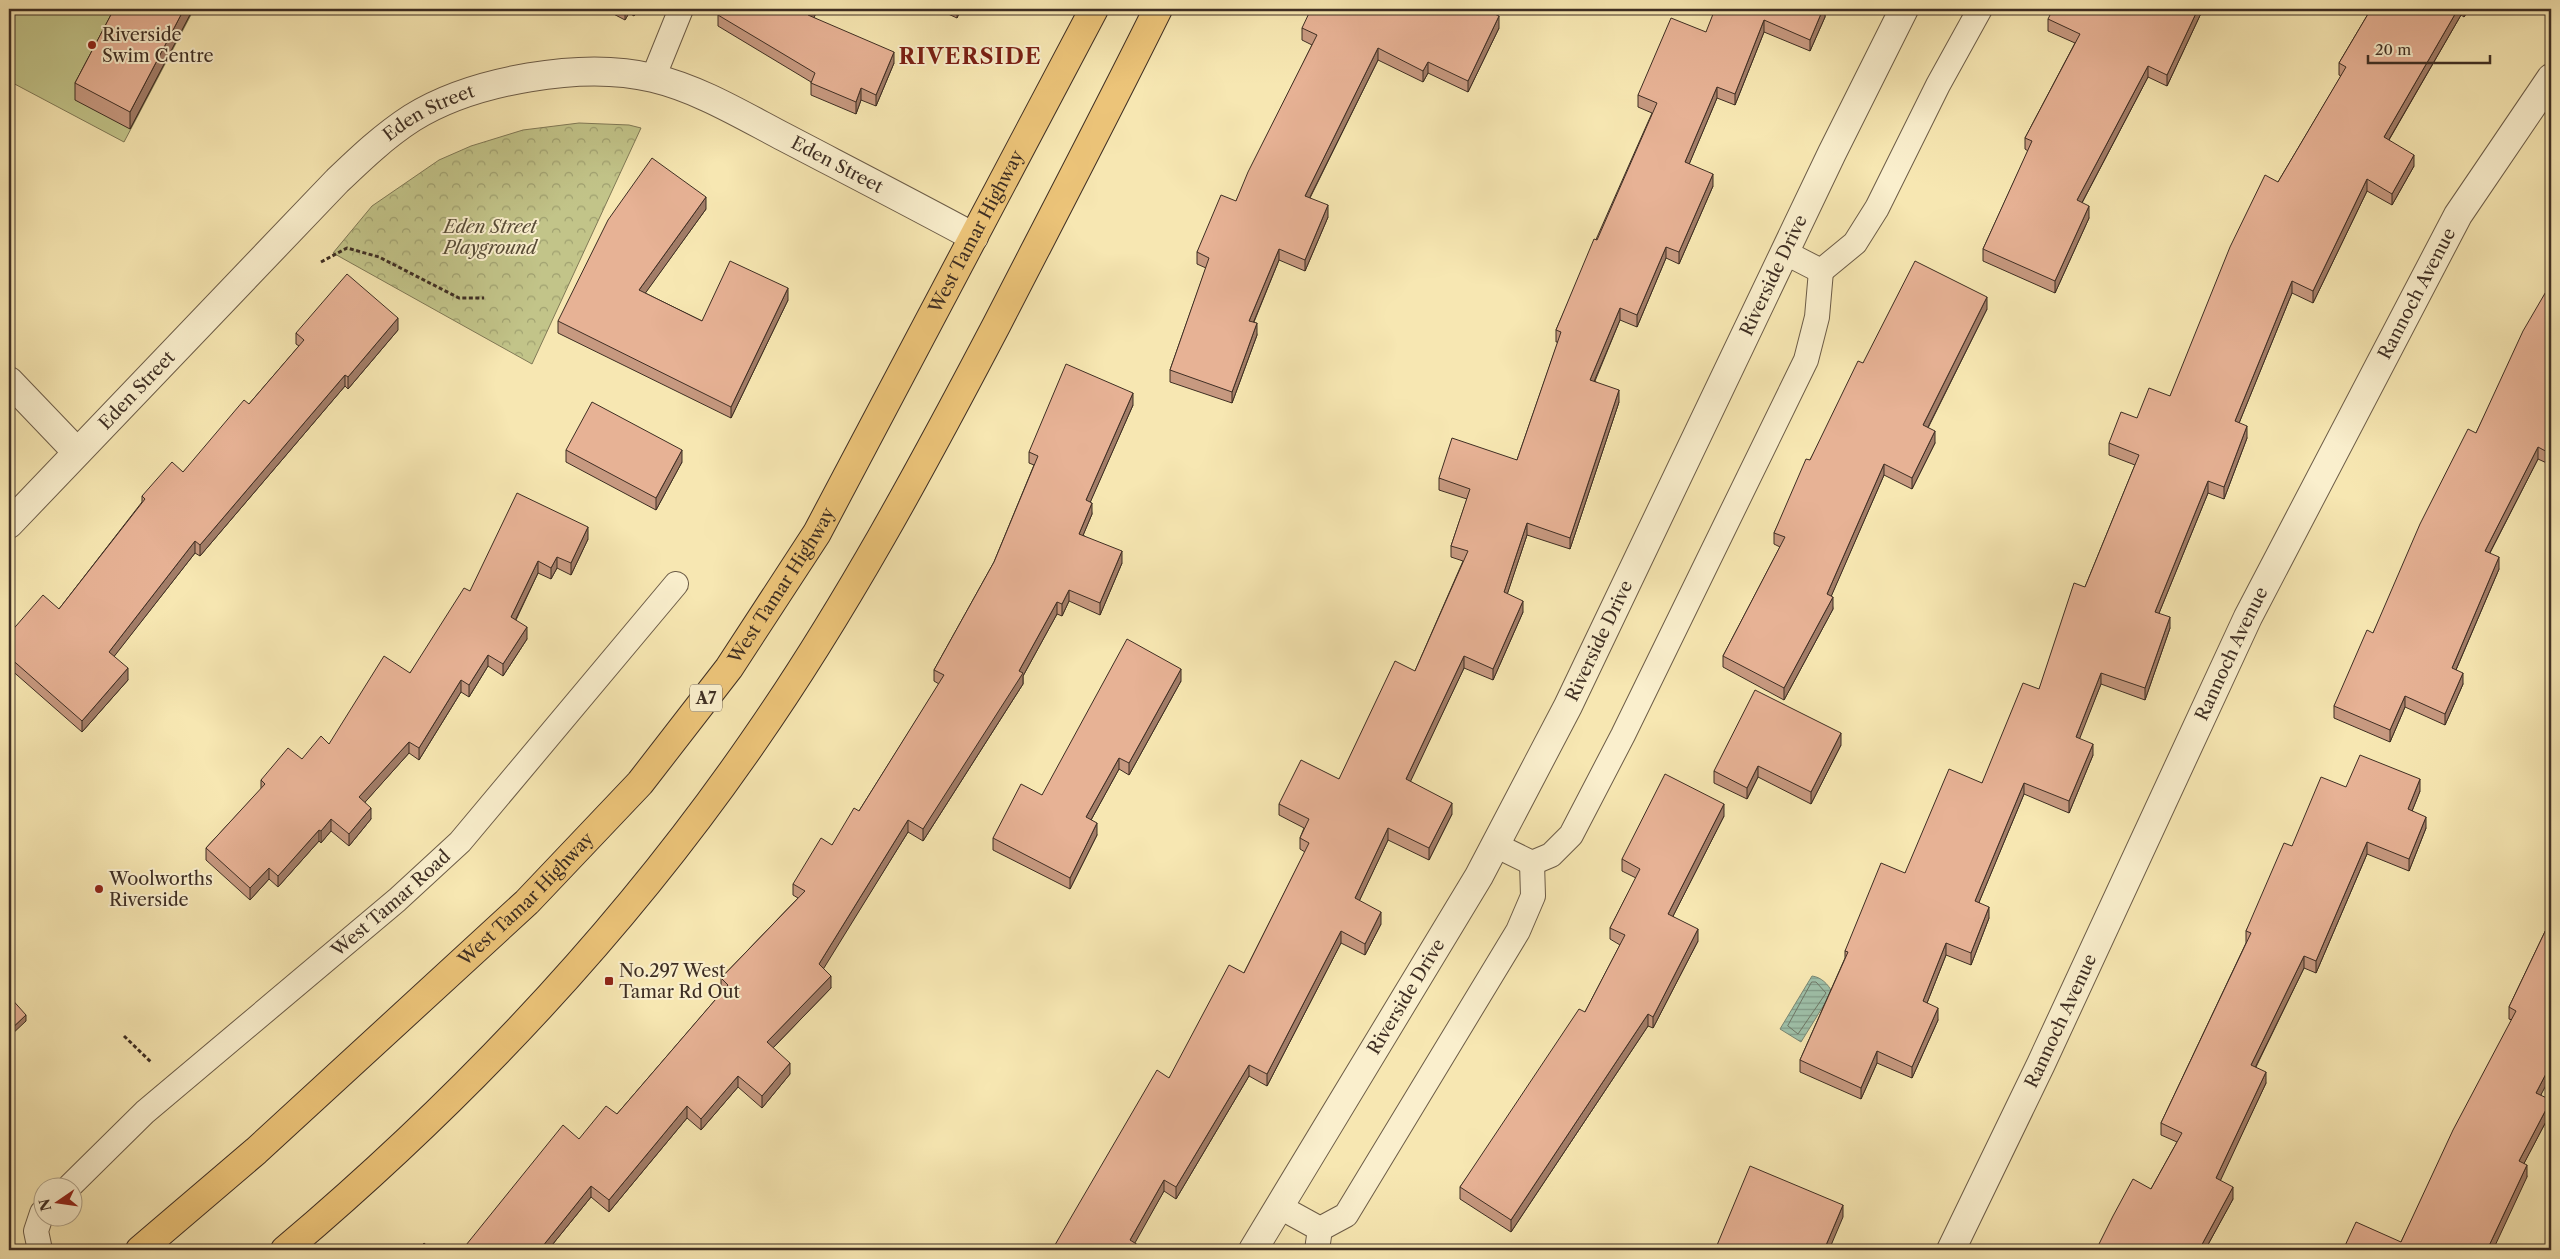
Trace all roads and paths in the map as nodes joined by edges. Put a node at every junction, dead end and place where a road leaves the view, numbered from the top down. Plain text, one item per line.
1 (681, 9) edge
2 (1094, 9) edge
3 (1158, 9) edge
4 (1904, 9) edge
5 (1980, 9) edge
6 (653, 78) junction
7 (2551, 78) edge
8 (974, 237) junction
9 (1784, 252) junction
10 (321, 262) dead end
11 (1821, 271) junction
12 (484, 298) dead end
13 (9, 381) edge
14 (77, 452) junction
15 (9, 524) edge
16 (676, 584) dead end
17 (1495, 845) junction
18 (1532, 863) junction
19 (124, 1036) dead end
20 (159, 1069) dead end
21 (80, 1176) edge
22 (1280, 1207) junction
23 (38, 1226) edge
24 (1318, 1239) edge
25 (40, 1250) edge
26 (140, 1250) edge
27 (285, 1250) edge
28 (1253, 1250) edge
29 (1951, 1250) edge

1 - 6 lane
2 - 8 highway, West Tamar Highway / A7
3 - 27 highway
4 - 9 street, Riverside Drive
5 - 11 lane
6 - 8 street, Eden Street
6 - 14 street, Eden Street
7 - 29 street, Rannoch Avenue
8 - 26 highway, West Tamar Highway / A7
9 - 11 lane
9 - 17 street, Riverside Drive
10 - 12 path
11 - 18 lane
13 - 14 street
14 - 15 street, Eden Street
16 - 21 lane, West Tamar Road
17 - 18 lane
17 - 22 street, Riverside Drive
18 - 24 lane
19 - 20 path
22 - 24 lane
22 - 28 street, Riverside Drive
23 - 25 lane

